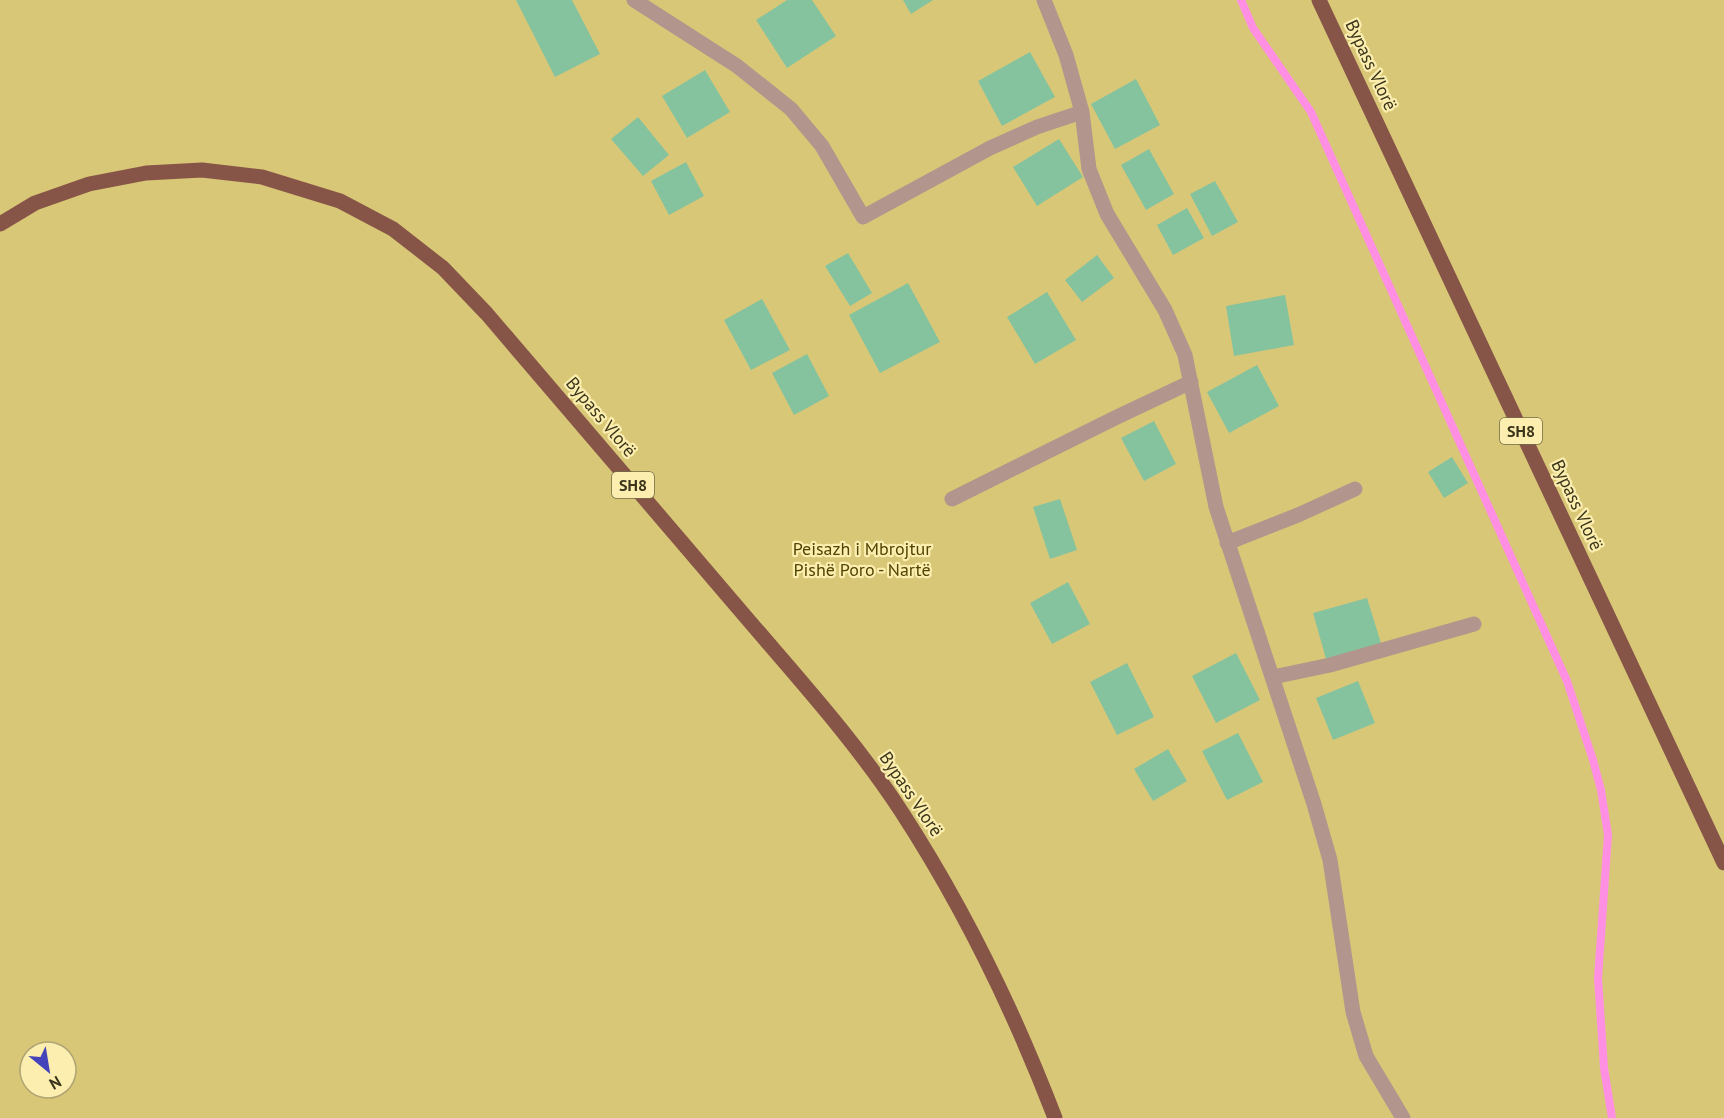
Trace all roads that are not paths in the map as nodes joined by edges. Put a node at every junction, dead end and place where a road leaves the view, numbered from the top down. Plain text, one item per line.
1 (634, 0) edge
2 (1044, 0) edge
3 (1319, 0) edge
4 (1082, 112) junction
5 (0, 225) edge
6 (1191, 382) junction
7 (1355, 489) dead end
8 (952, 499) dead end
9 (1227, 543) junction
10 (1474, 624) dead end
11 (1273, 678) junction
12 (1724, 863) edge
13 (1055, 1118) edge
14 (1403, 1118) edge

1 - 4 street
2 - 4 street
3 - 12 main road, Bypass Vlorë / SH8
4 - 6 street
5 - 13 main road, Bypass Vlorë / SH8
6 - 8 street
6 - 9 street
7 - 9 street
9 - 11 street
10 - 11 street
11 - 14 street

